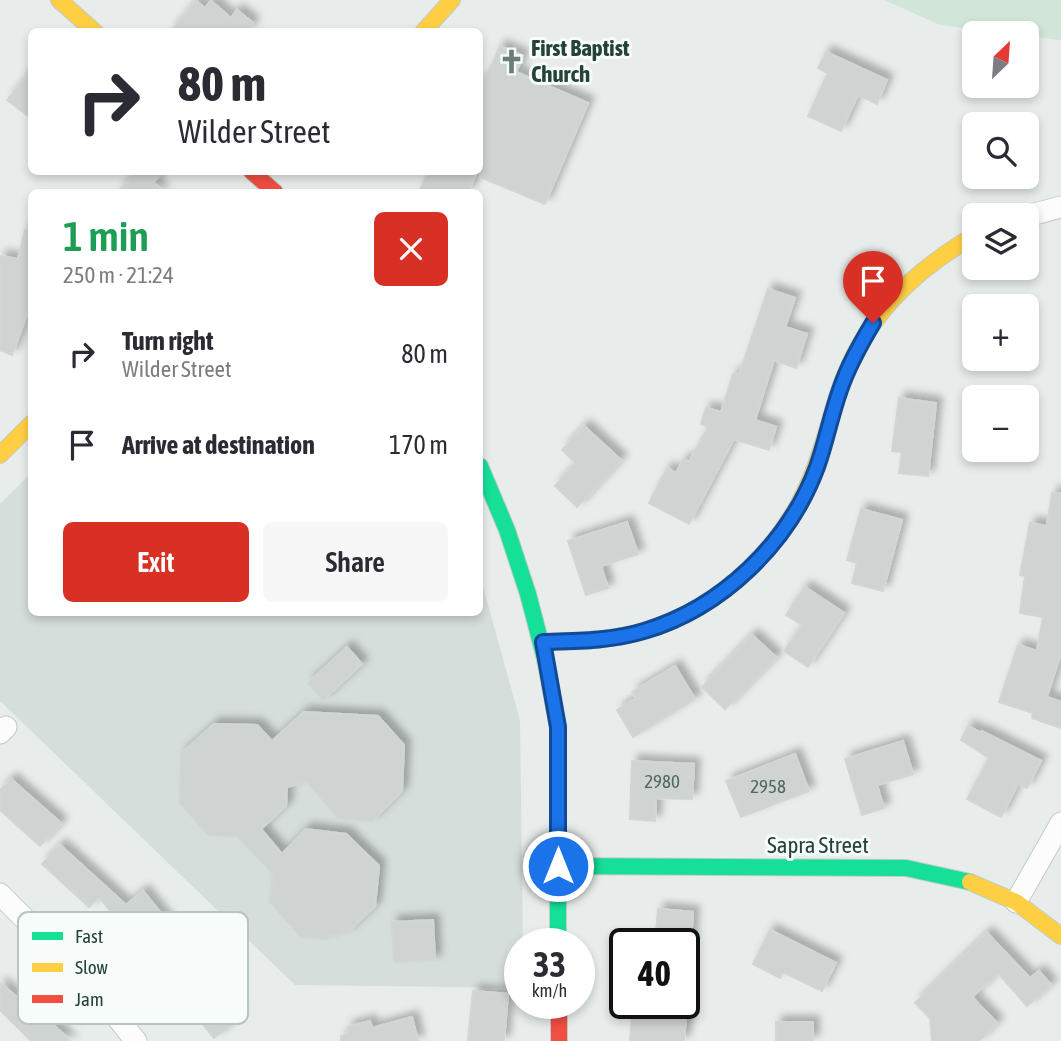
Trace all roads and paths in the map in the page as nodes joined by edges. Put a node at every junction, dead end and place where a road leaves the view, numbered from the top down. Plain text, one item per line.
1 (59, 0) edge
2 (452, 0) edge
3 (90, 28) edge
4 (427, 28) edge
5 (254, 175) edge
6 (266, 189) edge
7 (1061, 207) edge
8 (1039, 213) edge
9 (962, 243) edge
10 (28, 427) edge
11 (0, 455) edge
12 (483, 473) edge
13 (543, 642) junction
14 (1061, 823) edge
15 (558, 866) junction
16 (0, 894) edge
17 (1016, 902) junction
18 (18, 912) edge
19 (558, 928) edge
20 (1061, 936) edge
21 (559, 1019) edge
22 (123, 1024) edge
23 (136, 1041) edge
24 (559, 1041) edge

1 - 3 street
2 - 4 street
5 - 6 street
7 - 8 street
9 - 13 street
10 - 11 street
12 - 13 street
13 - 15 street
14 - 17 street
15 - 17 street, Sapra Street
15 - 19 street
16 - 18 street
17 - 20 street, Sapra Street
21 - 24 street
22 - 23 street

